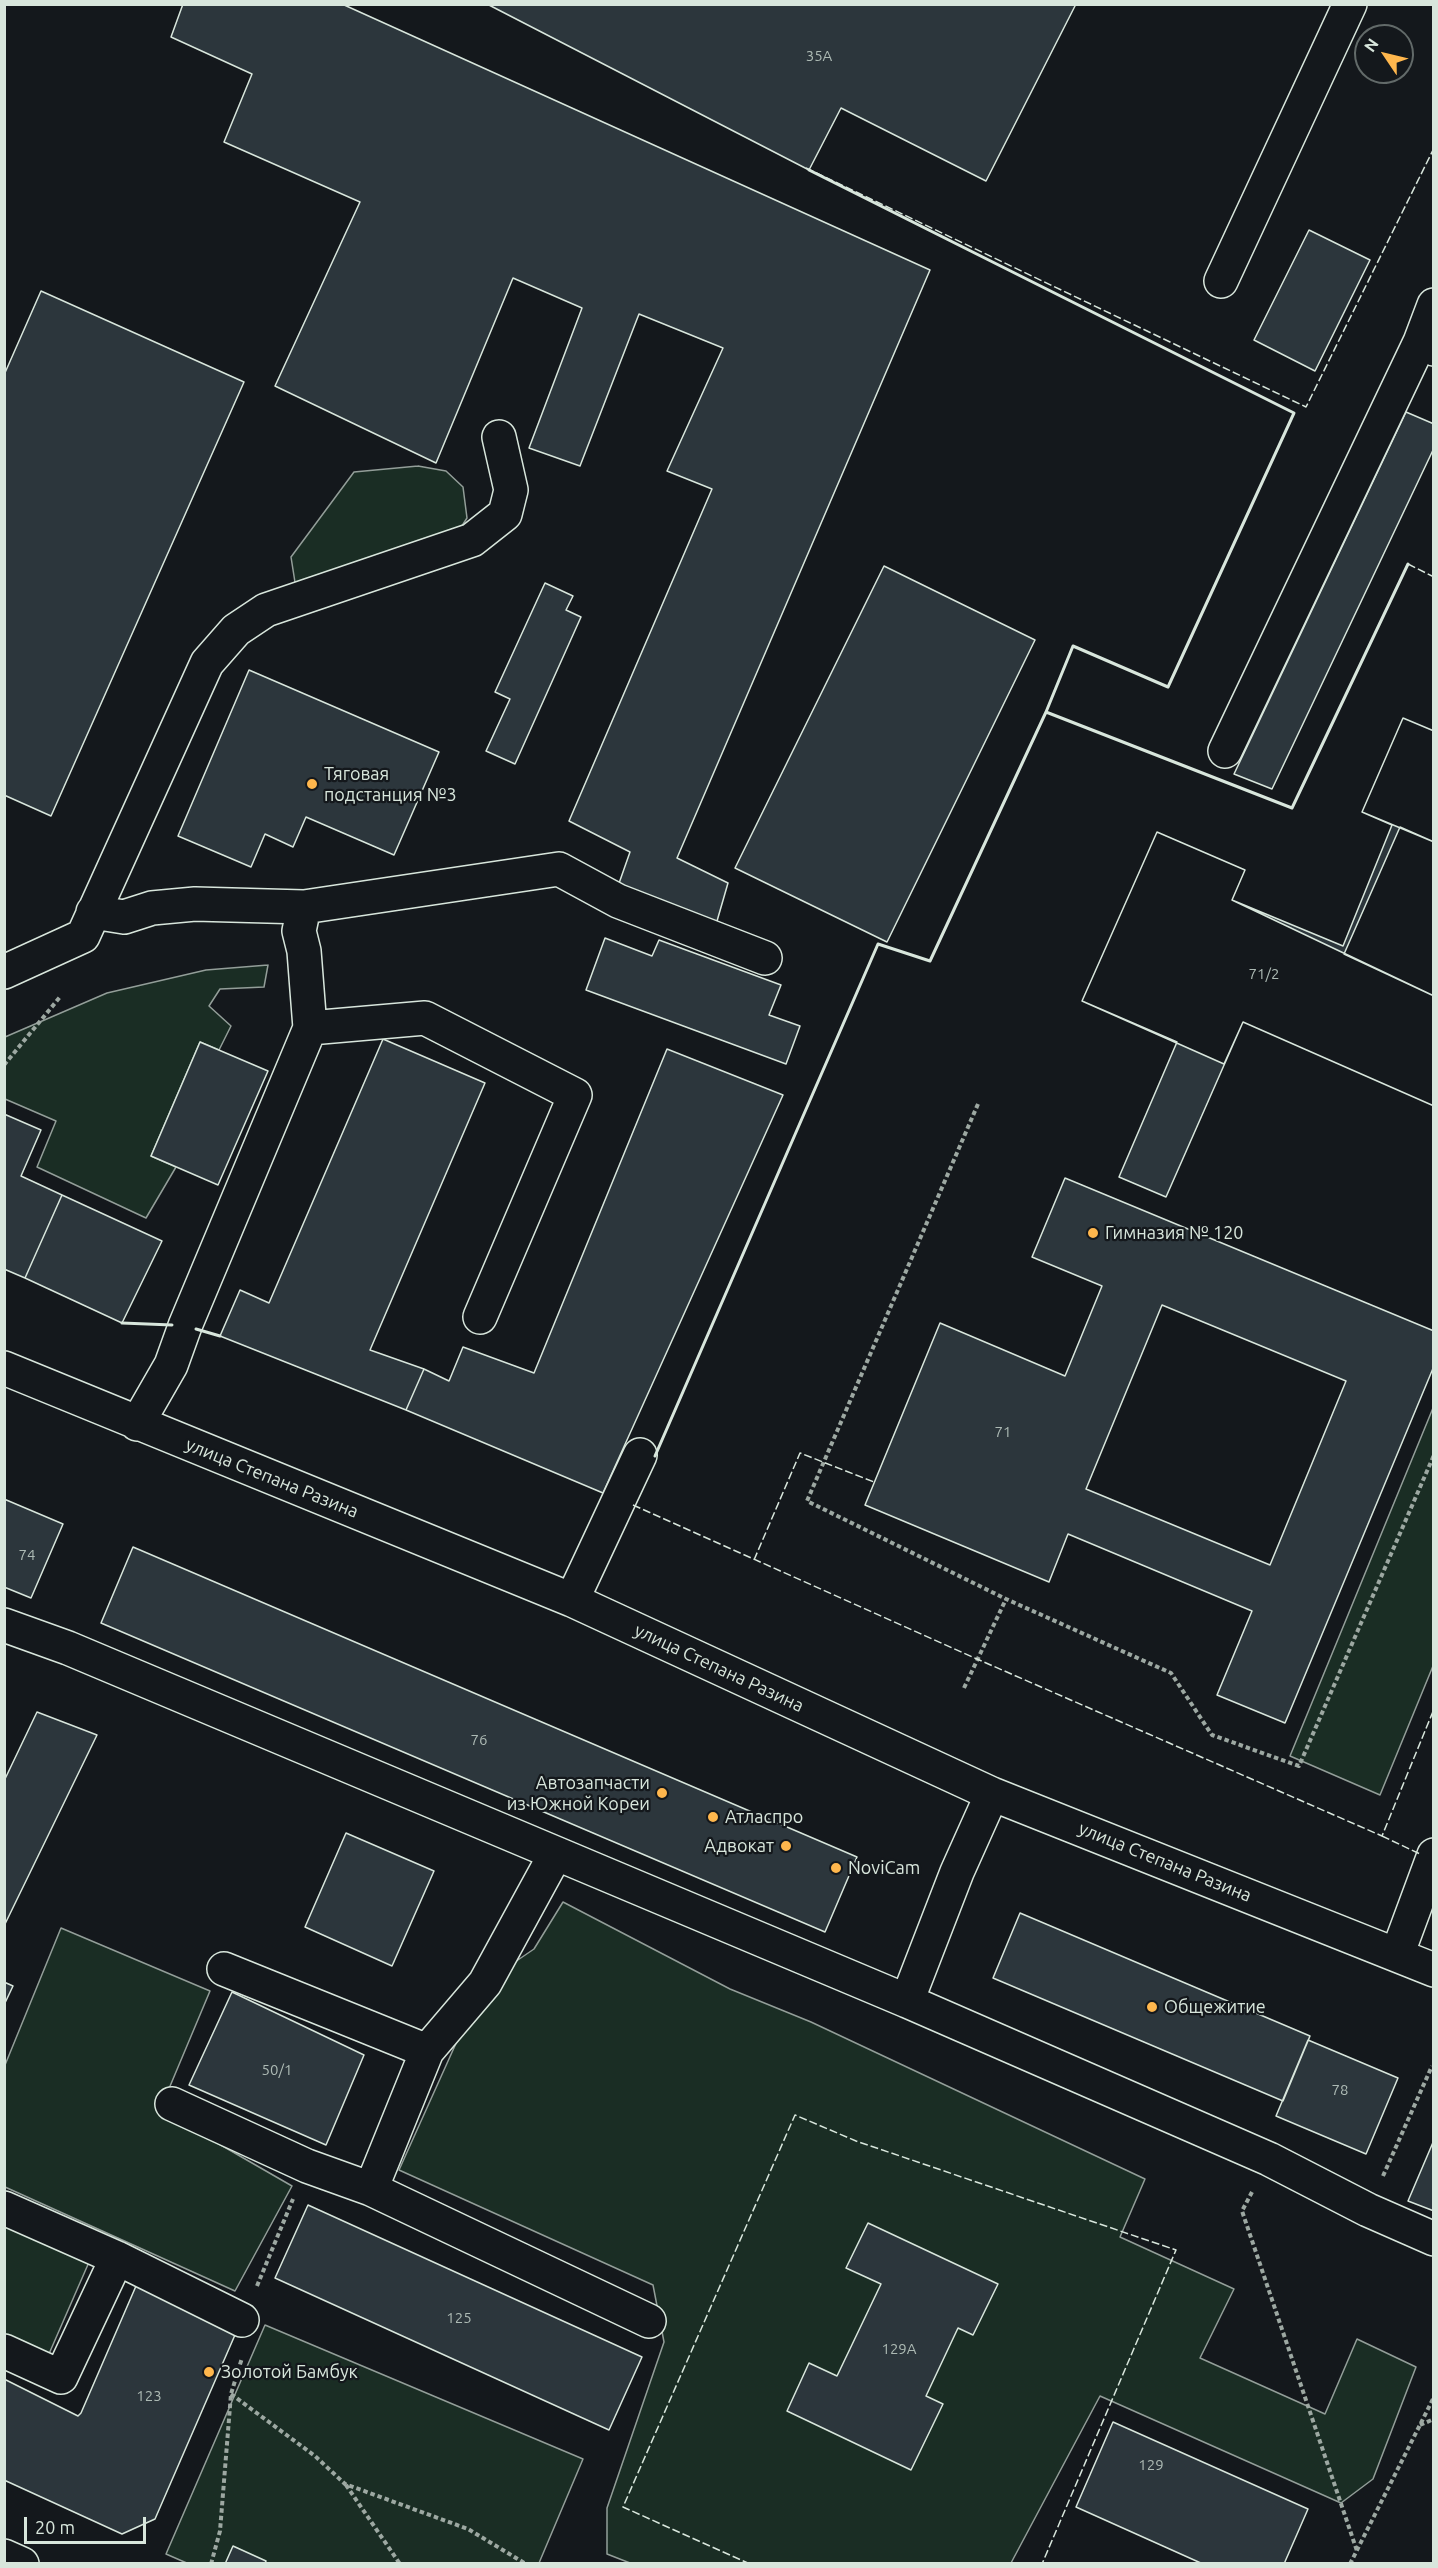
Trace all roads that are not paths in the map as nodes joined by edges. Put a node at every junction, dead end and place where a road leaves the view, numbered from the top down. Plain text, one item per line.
1 (1350, 4) edge
2 (1221, 281) dead end
3 (1434, 305) edge
4 (1427, 346) edge
5 (500, 437) dead end
6 (1225, 751) dead end
7 (304, 907) junction
8 (93, 912) junction
9 (765, 958) dead end
10 (4, 972) edge
11 (310, 1028) junction
12 (480, 1317) dead end
13 (4, 1368) edge
14 (137, 1424) junction
15 (640, 1455) dead end
16 (572, 1600) junction
17 (4, 1625) edge
18 (992, 1794) junction
19 (555, 1855) junction
20 (1434, 1855) edge
21 (1397, 1955) junction
22 (224, 1970) dead end
23 (1434, 1970) edge
24 (907, 2001) junction
25 (427, 2050) junction
26 (172, 2103) dead end
27 (371, 2189) junction
28 (4, 2208) edge
29 (1434, 2239) edge
30 (117, 2258) junction
31 (242, 2320) road end
32 (649, 2321) dead end
33 (4, 2351) edge
34 (4, 2556) edge
35 (22, 2564) edge

1 - 2 street
3 - 4 street
4 - 6 street
5 - 8 street
7 - 8 street
7 - 9 street
7 - 11 street
8 - 10 street
11 - 12 street
11 - 14 street
13 - 14 street, улица Степана Разина
14 - 16 street, улица Степана Разина
15 - 16 street
16 - 18 street, улица Степана Разина
17 - 19 street
18 - 21 street, улица Степана Разина
18 - 24 street
19 - 24 street
19 - 25 street
20 - 21 street
21 - 23 street, улица Степана Разина
22 - 25 street
24 - 29 street
25 - 27 street
26 - 27 street
27 - 32 street
28 - 30 street
30 - 31 street
30 - 33 street
34 - 35 street

